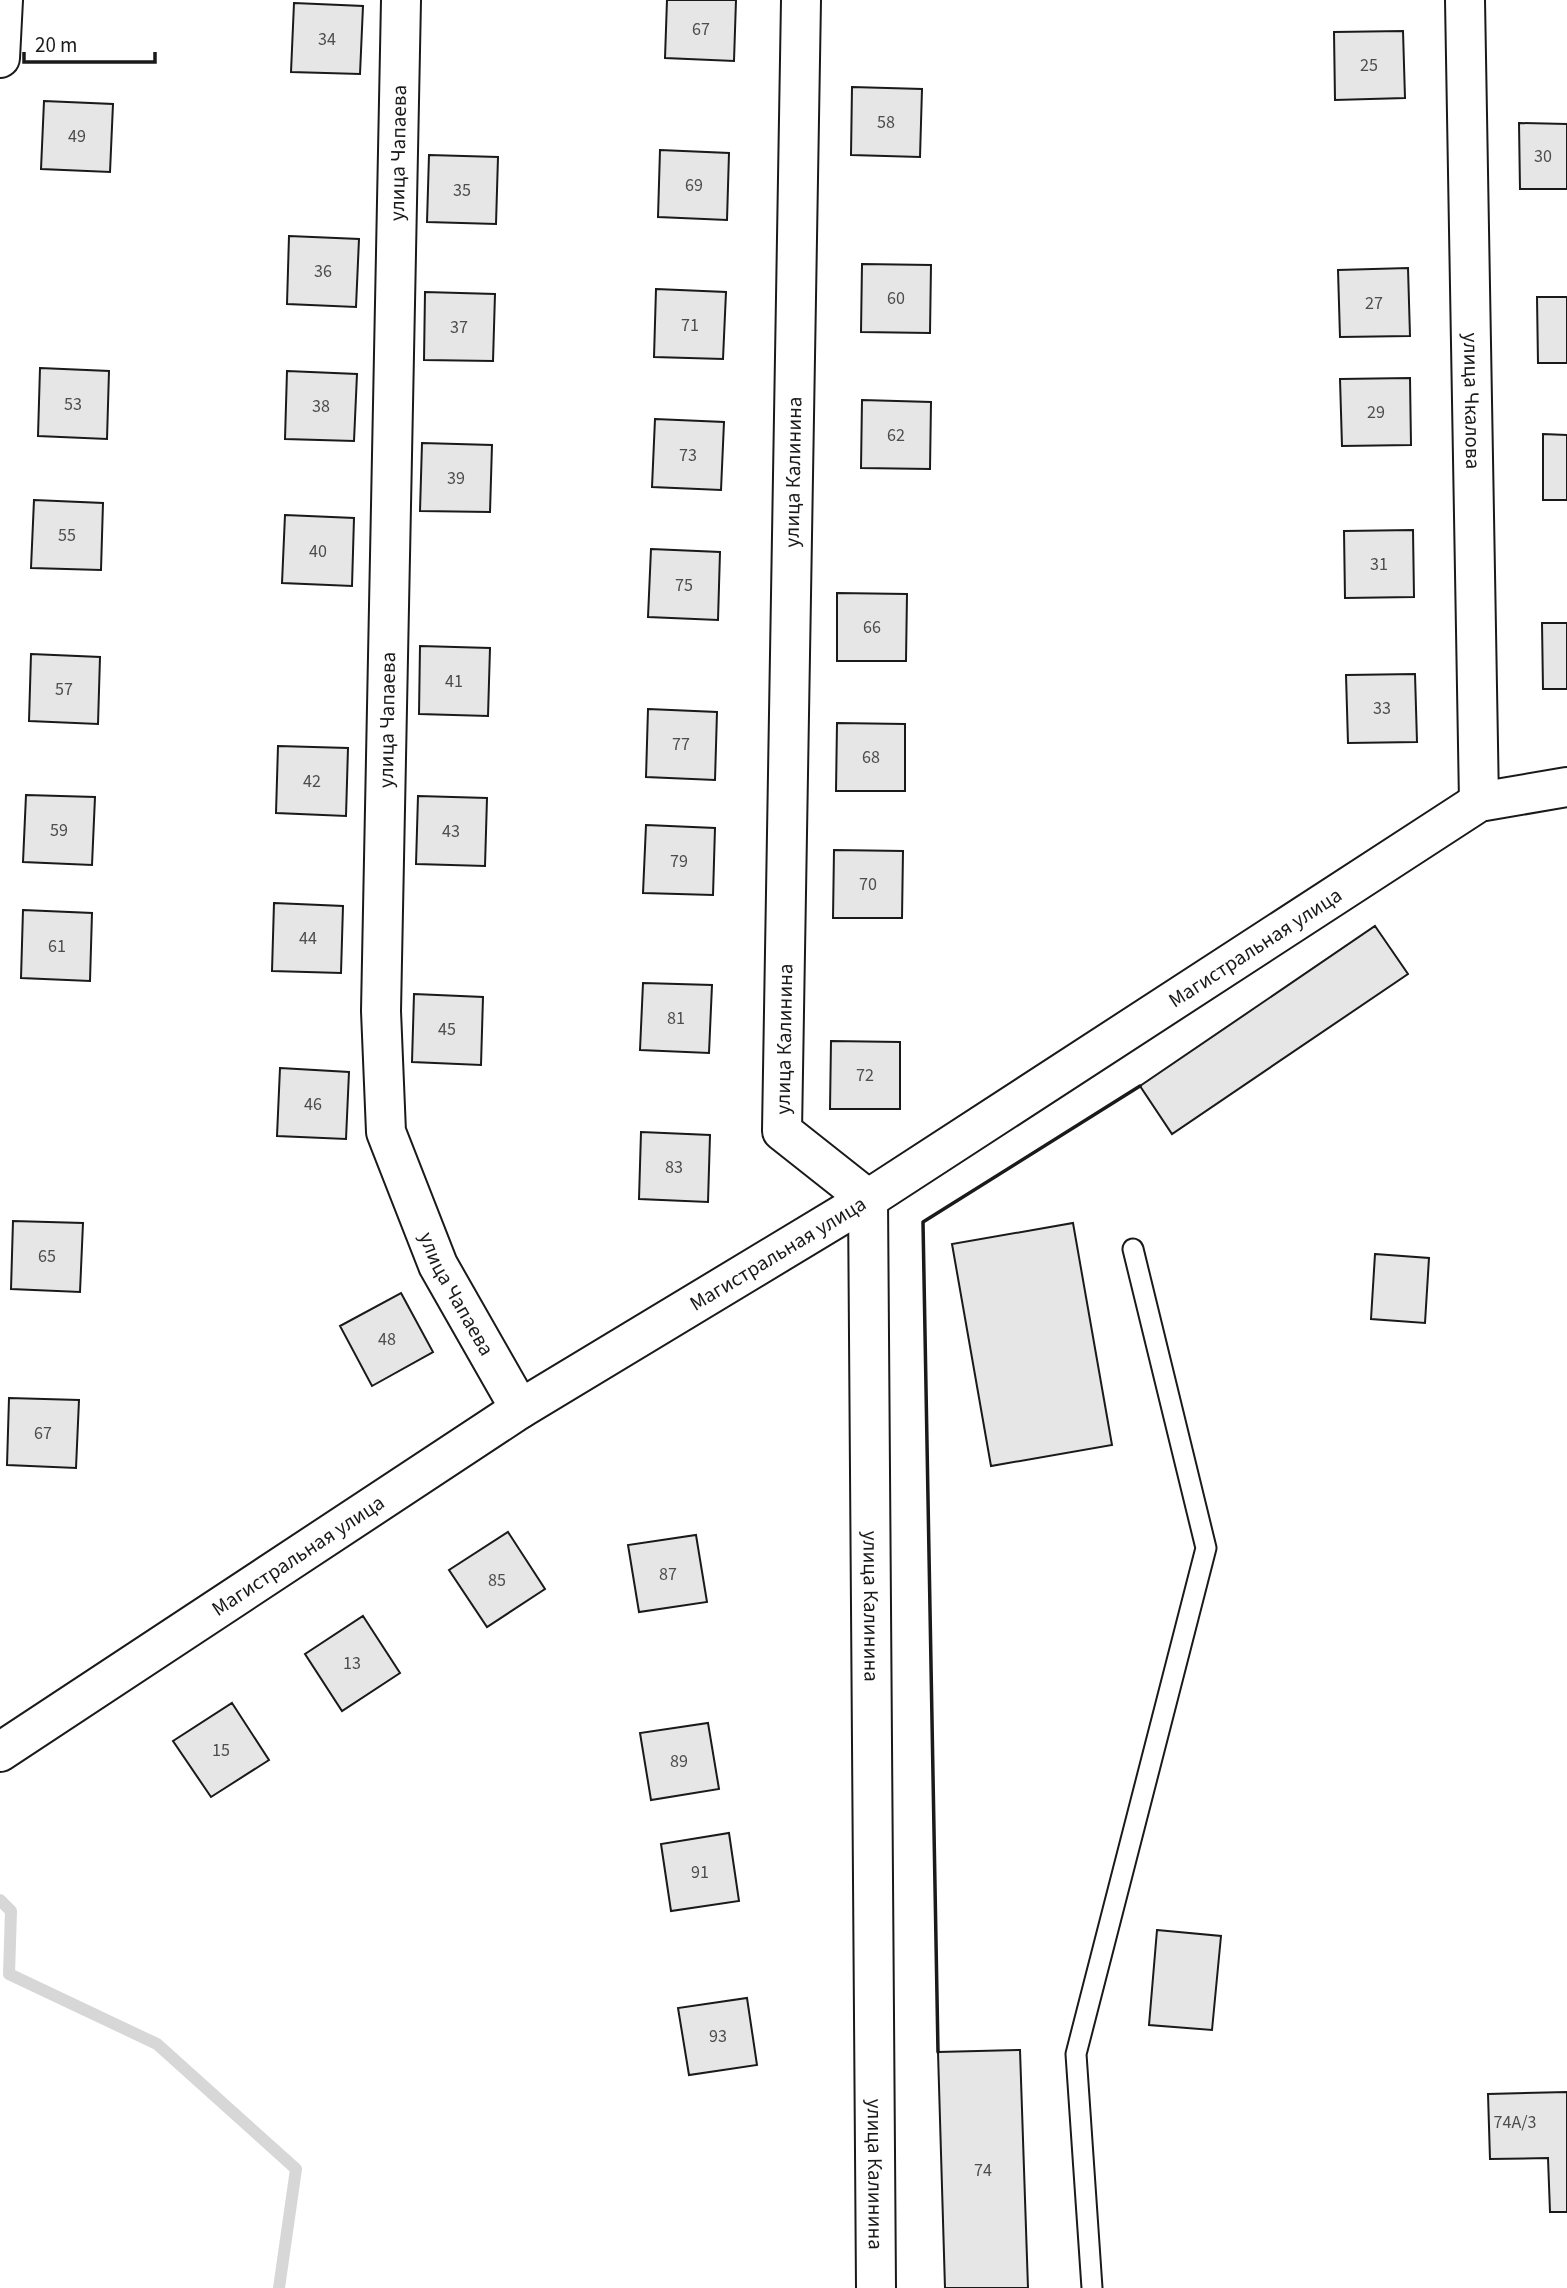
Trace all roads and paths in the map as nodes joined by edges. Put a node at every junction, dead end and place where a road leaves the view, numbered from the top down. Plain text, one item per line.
1 (3, 0) edge
2 (401, 0) edge
3 (801, 0) edge
4 (1465, 0) edge
5 (0, 58) edge
6 (1567, 786) edge
7 (1479, 802) junction
8 (868, 1199) junction
9 (1133, 1249) dead end
10 (520, 1409) junction
11 (0, 1752) edge
12 (876, 2288) edge
13 (1092, 2288) edge

1 - 5 street
2 - 10 street, улица Чапаева
3 - 8 street, улица Калинина
4 - 7 street, улица Чкалова
6 - 7 street, Магистральная улица
7 - 8 street, Магистральная улица
8 - 10 street, Магистральная улица
8 - 12 street, улица Калинина
9 - 13 lane
10 - 11 street, Магистральная улица

